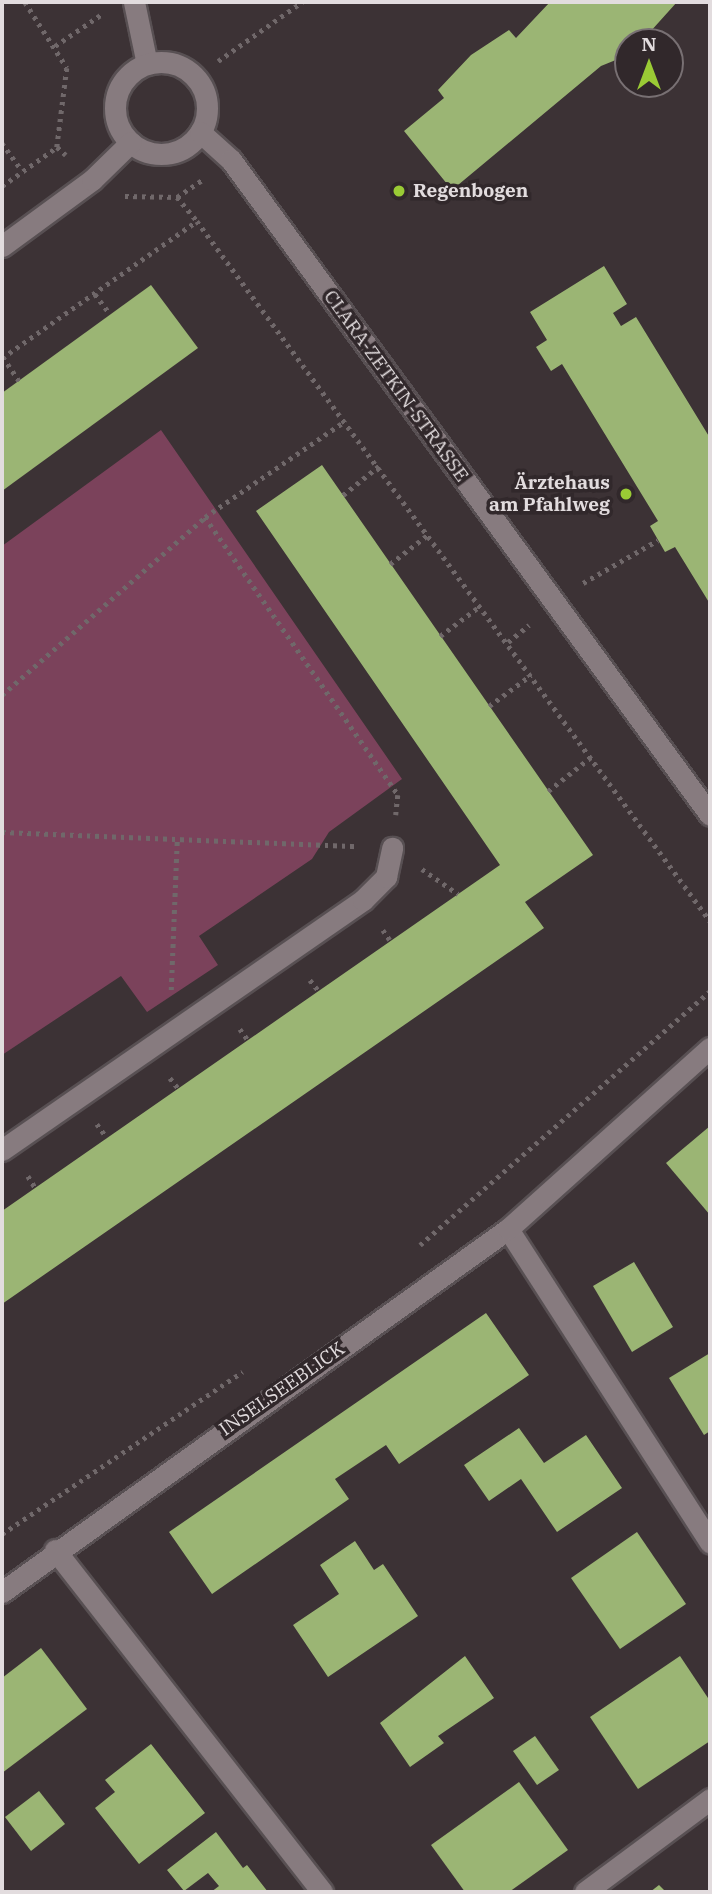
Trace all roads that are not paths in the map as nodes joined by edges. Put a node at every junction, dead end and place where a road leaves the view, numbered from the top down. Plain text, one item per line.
1 (134, 2) edge
2 (147, 64) junction
3 (200, 132) junction
4 (131, 142) junction
5 (2, 246) edge
6 (710, 814) edge
7 (392, 848) road end
8 (710, 1048) edge
9 (2, 1150) edge
10 (509, 1228) junction
11 (710, 1542) edge
12 (55, 1550) junction
13 (2, 1592) edge
14 (710, 1799) edge
15 (322, 1892) edge
16 (585, 1892) edge

1 - 2 street
2 - 3 street
2 - 4 street
3 - 4 street
3 - 6 street, CLARA-ZETKIN-STRASSE
4 - 5 street
7 - 9 street
8 - 10 street, INSELSEEBLICK
10 - 11 street
10 - 12 street, INSELSEEBLICK
12 - 13 street, INSELSEEBLICK
12 - 15 street
14 - 16 street

